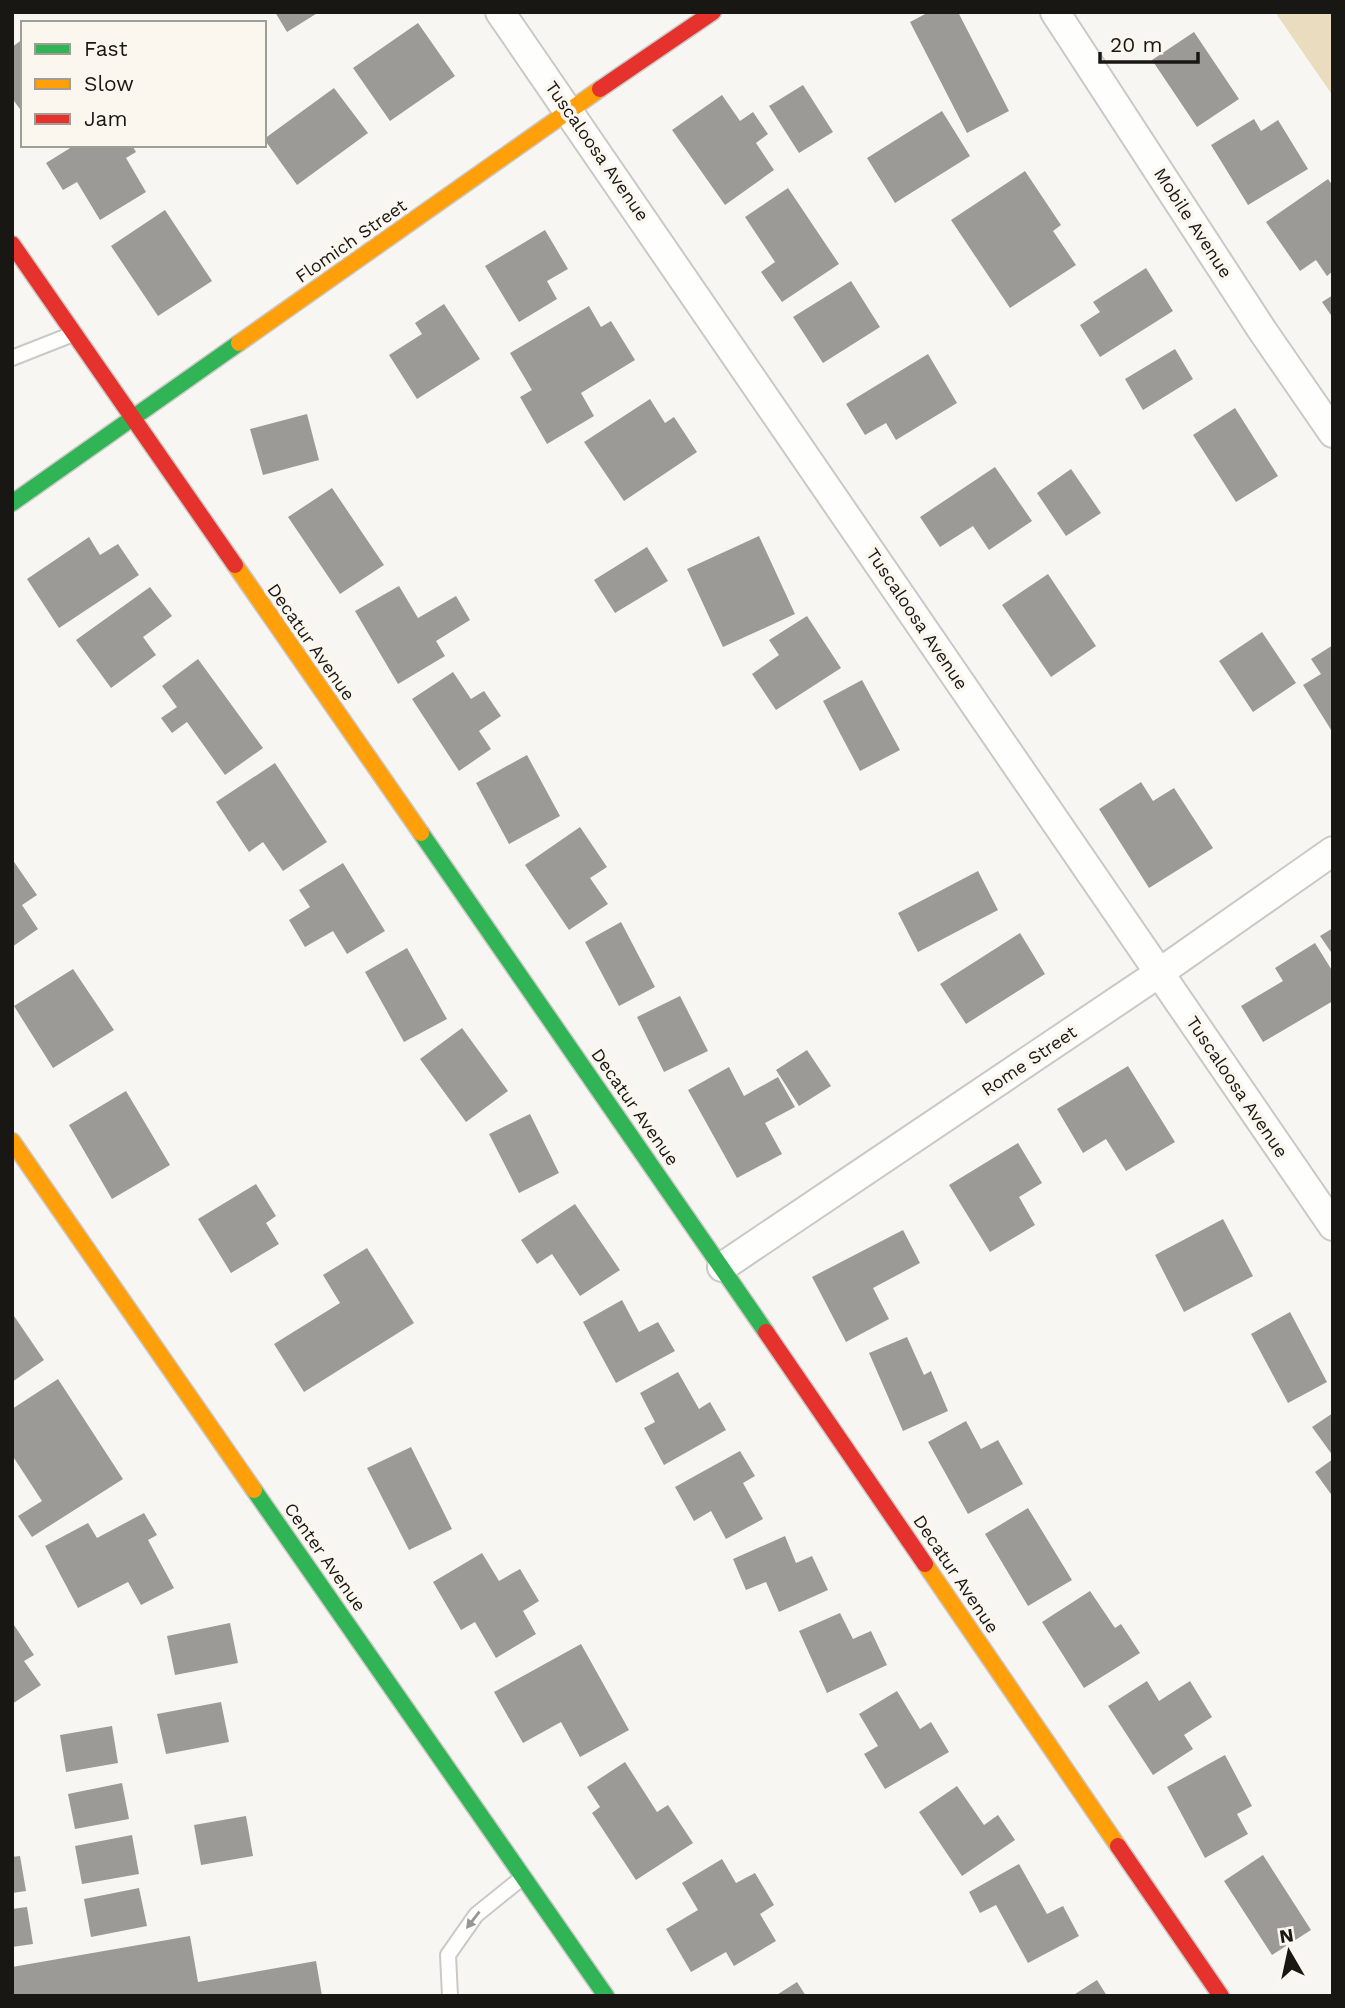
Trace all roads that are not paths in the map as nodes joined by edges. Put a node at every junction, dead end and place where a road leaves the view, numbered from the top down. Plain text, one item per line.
1 (500, 12) edge
2 (713, 12) edge
3 (1055, 12) edge
4 (569, 110) junction
5 (12, 244) edge
6 (74, 333) junction
7 (12, 358) edge
8 (133, 419) junction
9 (1333, 433) edge
10 (12, 503) edge
11 (1333, 850) edge
12 (1159, 973) junction
13 (12, 1142) edge
14 (1333, 1226) edge
15 (722, 1267) junction
16 (524, 1876) junction
17 (450, 1996) edge
18 (606, 1996) edge
19 (1221, 1996) edge

1 - 4 street, Tuscaloosa Avenue
2 - 4 street, Flomich Street
3 - 9 street, Mobile Avenue
4 - 8 street, Flomich Street
4 - 12 street, Tuscaloosa Avenue
5 - 6 street, Decatur Avenue
6 - 7 lane
6 - 8 street, Decatur Avenue
8 - 10 street, Flomich Street
8 - 15 street, Decatur Avenue
11 - 12 street, Rome Street
12 - 14 street, Tuscaloosa Avenue
12 - 15 street, Rome Street
13 - 16 street, Center Avenue
15 - 19 street, Decatur Avenue
16 -> 17 lane
16 - 18 street, Center Avenue

